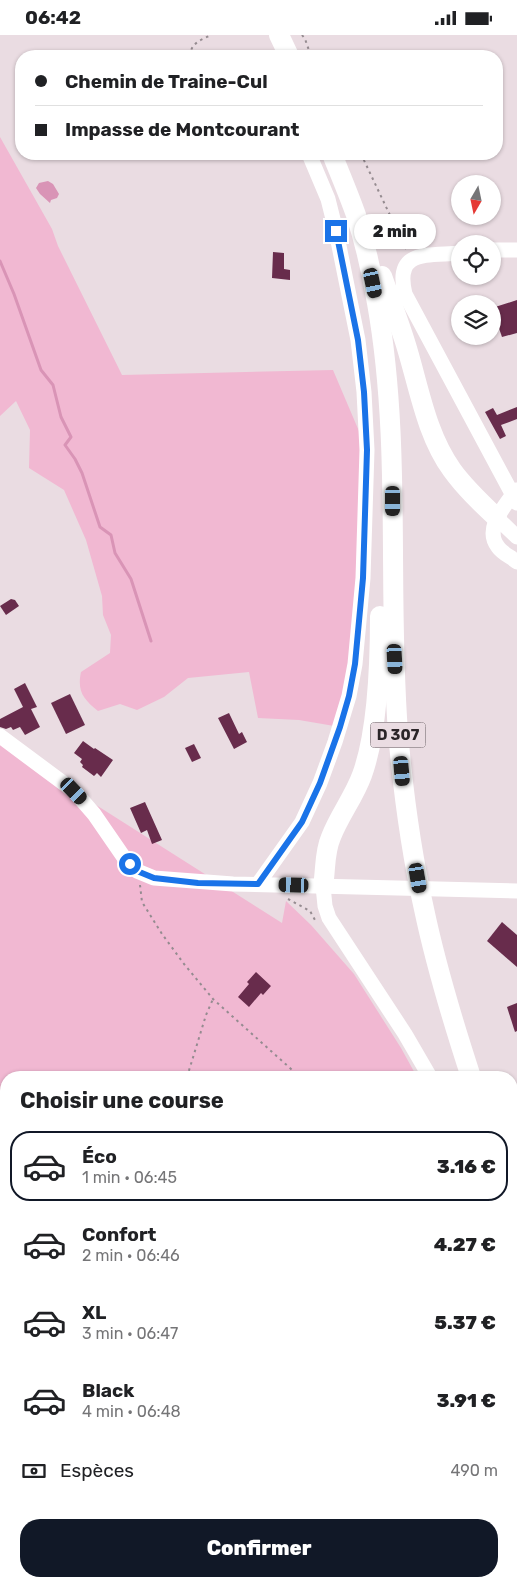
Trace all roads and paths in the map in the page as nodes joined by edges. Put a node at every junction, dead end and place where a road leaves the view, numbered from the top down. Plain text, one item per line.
1 (210, 35) edge
2 (279, 35) edge
3 (302, 35) edge
4 (191, 50) edge
5 (286, 50) edge
6 (309, 50) edge
7 (312, 160) edge
8 (335, 160) edge
9 (336, 160) edge
10 (364, 160) edge
11 (517, 250) edge
12 (501, 251) edge
13 (451, 254) edge
14 (409, 261) junction
15 (387, 384) junction
16 (515, 496) edge
17 (497, 518) junction
18 (517, 537) edge
19 (517, 562) edge
20 (0, 736) edge
21 (137, 871) junction
22 (258, 884) junction
23 (323, 886) junction
24 (517, 891) edge
25 (282, 895) dead end
26 (320, 927) dead end
27 (213, 999) junction
28 (189, 1071) edge
29 (293, 1071) edge
30 (427, 1071) edge
31 (469, 1071) edge

1 - 4 path
2 - 5 main road
3 - 6 path
7 - 22 street
8 - 15 main road, D 307
9 - 17 main road
10 - 14 path
11 - 12 street
13 - 14 street
14 - 16 street
15 - 23 main road
15 - 31 main road, D 307
16 - 17 street
17 - 18 street
17 - 19 street
20 - 21 street
21 - 22 street
21 - 27 path
22 - 23 street
23 - 24 street
23 - 30 street
25 - 26 path
27 - 28 path
27 - 29 path

